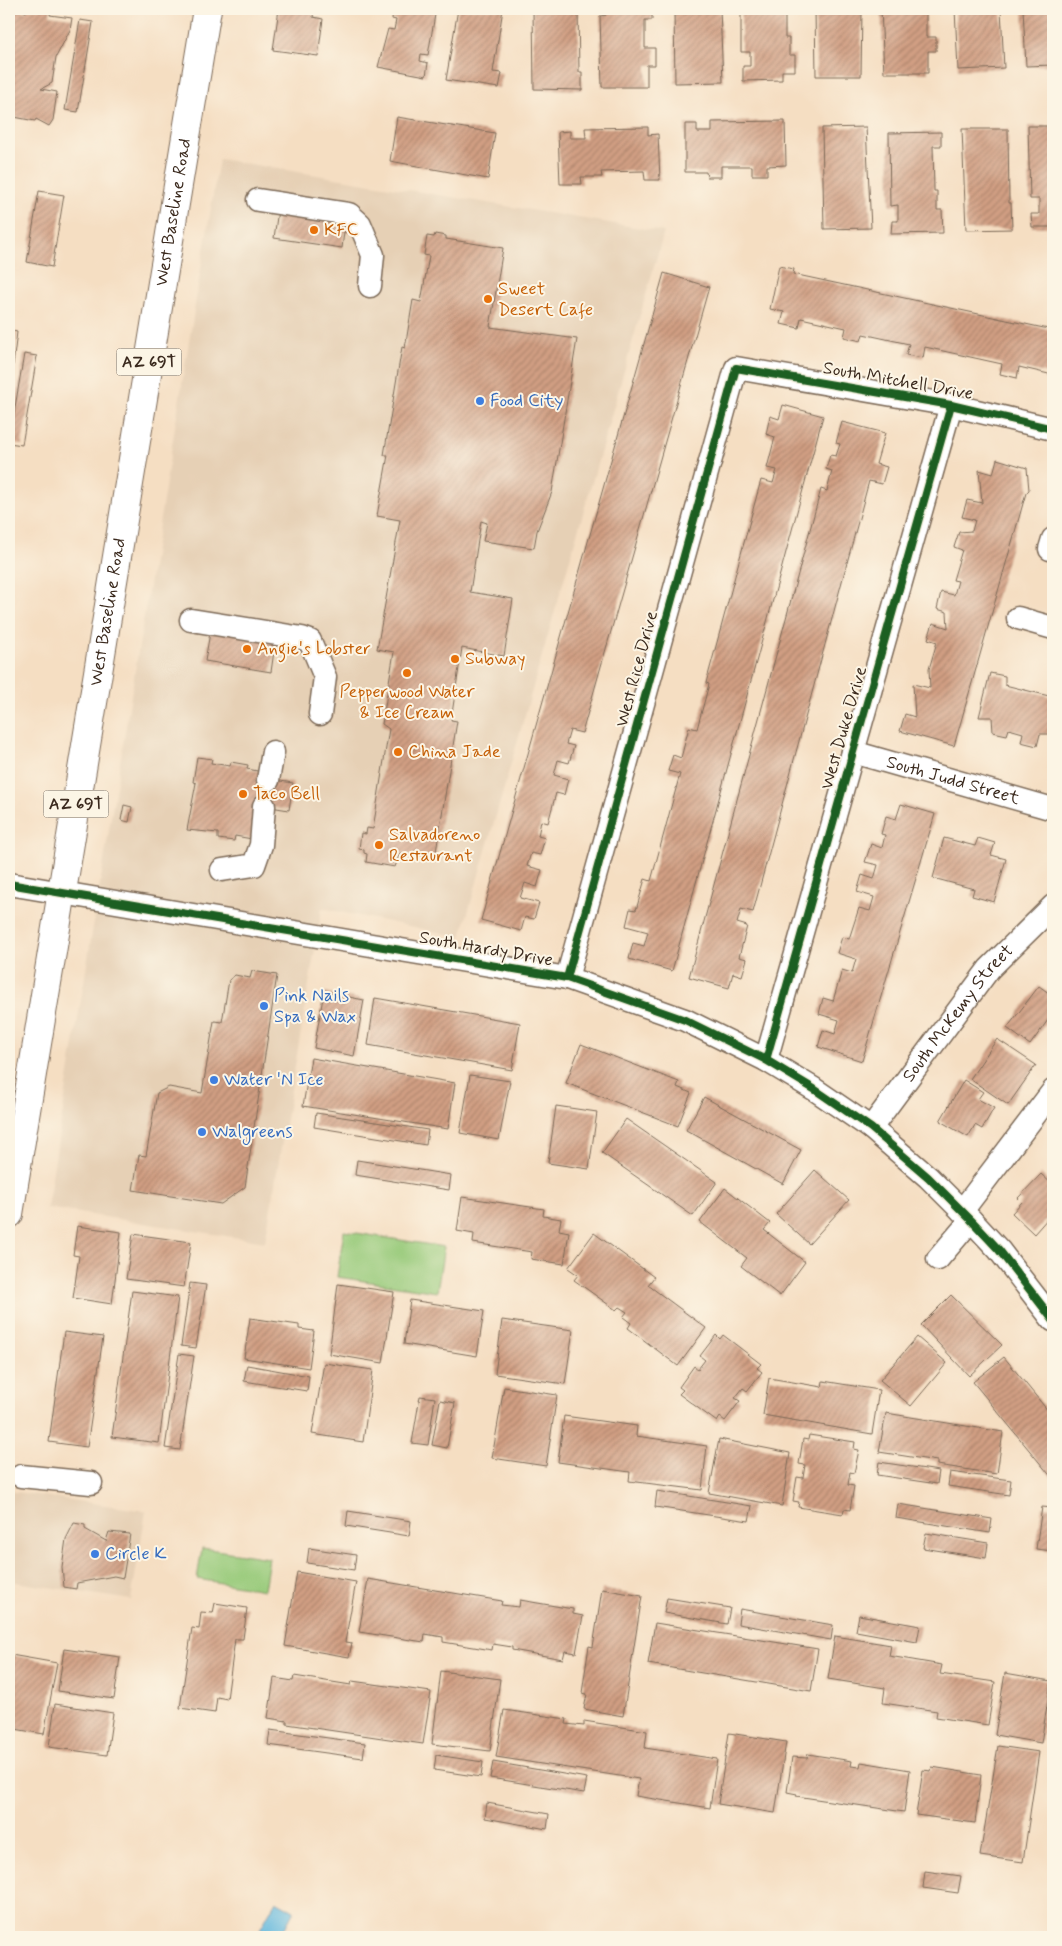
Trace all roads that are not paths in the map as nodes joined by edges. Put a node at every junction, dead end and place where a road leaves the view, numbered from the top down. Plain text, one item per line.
1 (206, 9) edge
2 (258, 200) dead end
3 (370, 286) dead end
4 (736, 368) joint
5 (951, 405) junction
6 (1053, 429) edge
7 (1018, 618) dead end
8 (191, 620) dead end
9 (1053, 628) edge
10 (320, 714) dead end
11 (273, 752) dead end
12 (853, 752) junction
13 (268, 780) dead end
14 (264, 806) dead end
15 (1053, 809) edge
16 (222, 870) dead end
17 (9, 884) edge
18 (62, 893) junction
19 (1051, 912) edge
20 (567, 978) junction
21 (766, 1060) junction
22 (1053, 1091) edge
23 (871, 1128) junction
24 (9, 1214) edge
25 (967, 1216) junction
26 (938, 1259) dead end
27 (1046, 1293) edge
28 (1053, 1320) edge
29 (22, 1476) dead end
30 (91, 1483) dead end

1 - 18 main road, West Baseline Road / AZ 69T
2 - 3 street
4 - 5 street, South Mitchell Drive
4 - 20 street, West Rice Drive
5 - 6 street, South Mitchell Drive
5 - 12 street, West Duke Drive
7 - 9 street
8 - 10 street
11 - 13 street
12 - 15 street, South Judd Street
12 - 21 street, West Duke Drive
14 - 16 street
17 - 18 street, South Hardy Drive
18 - 20 street, South Hardy Drive
18 - 24 main road, West Baseline Road / AZ 69T
19 - 23 street, South McKemy Street
20 - 21 street, South Hardy Drive
21 - 23 street, South Hardy Drive
22 - 25 street
23 - 25 street, South Hardy Drive
25 - 26 street
25 - 27 street, South Hardy Drive
27 - 28 street, South Hardy Drive
29 - 30 street

